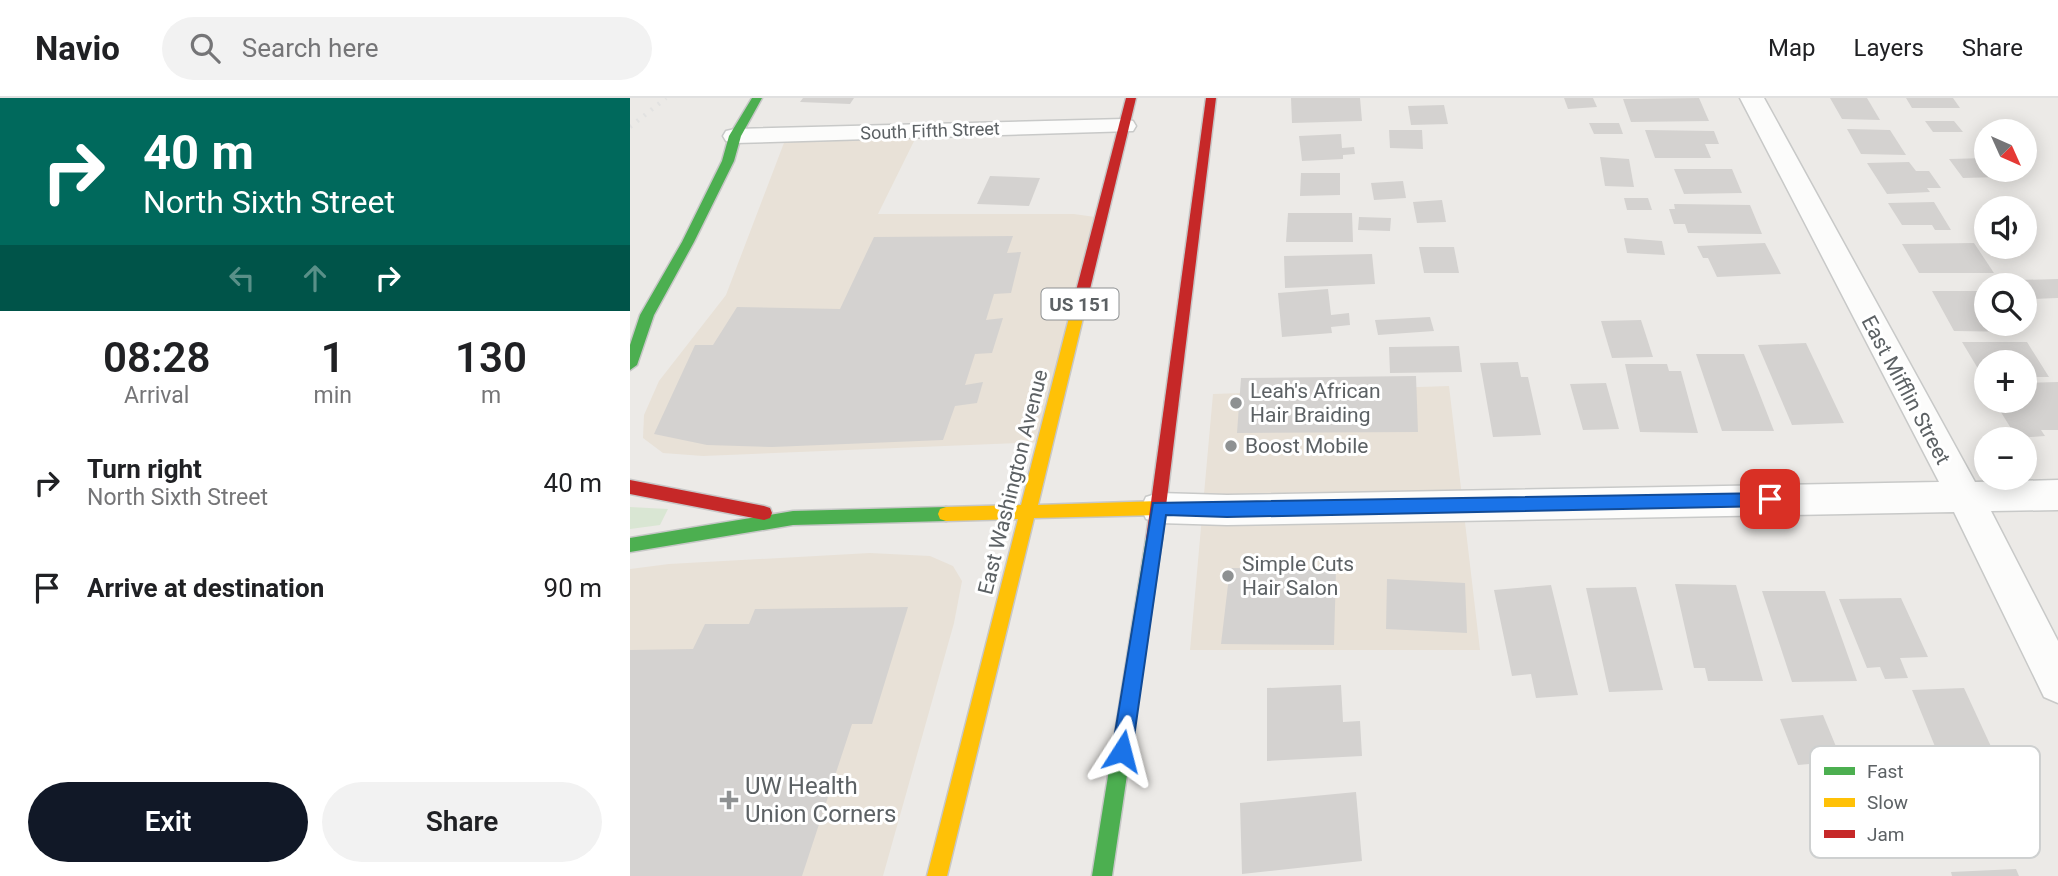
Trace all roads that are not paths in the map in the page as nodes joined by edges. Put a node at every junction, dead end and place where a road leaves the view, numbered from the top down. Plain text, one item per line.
1 (757, 98) edge
2 (1131, 98) edge
3 (1211, 98) edge
4 (1752, 98) edge
5 (1124, 126) junction
6 (731, 127) junction
7 (647, 316) junction
8 (630, 333) edge
9 (630, 365) edge
10 (630, 487) edge
11 (2058, 495) edge
12 (1963, 496) junction
13 (1158, 508) junction
14 (1028, 509) junction
15 (793, 517) junction
16 (630, 545) edge
17 (2058, 683) edge
18 (937, 876) edge
19 (1102, 876) edge

1 - 6 main road
2 - 5 main road, East Washington Avenue / US 151
3 - 13 main road
4 - 12 street, East Mifflin Street
5 - 6 street, South Fifth Street
5 - 14 main road, East Washington Avenue / US 151
6 - 7 main road
7 - 8 main road
7 - 9 main road
10 - 15 main road
11 - 12 street
12 - 13 street
12 - 17 street, East Mifflin Street
13 - 14 main road
13 - 19 main road
14 - 15 main road
14 - 18 main road, East Washington Avenue / US 151
15 - 16 main road

